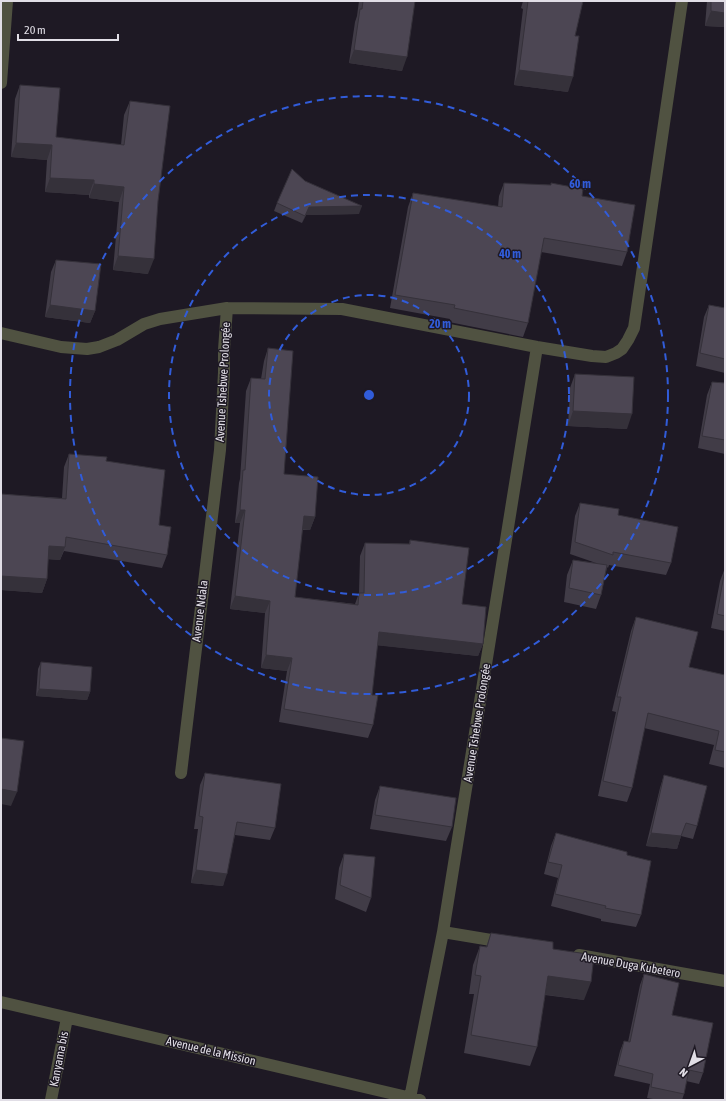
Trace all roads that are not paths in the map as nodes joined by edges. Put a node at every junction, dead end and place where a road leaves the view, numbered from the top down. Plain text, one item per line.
1 (7, 1) edge
2 (682, 1) edge
3 (1, 83) edge
4 (227, 308) junction
5 (1, 333) edge
6 (537, 347) junction
7 (220, 450) joint
8 (181, 773) dead end
9 (443, 932) junction
10 (514, 944) edge
11 (569, 954) edge
12 (725, 982) edge
13 (1, 1002) edge
14 (67, 1018) junction
15 (415, 1099) edge
16 (51, 1100) edge

1 - 3 street
2 - 6 street
4 - 5 street, Avenue Tshebwe Prolongée
4 - 6 street
4 - 7 street, Avenue Tshebwe Prolongée
6 - 9 street, Avenue Tshebwe Prolongée
7 - 8 street, Avenue Ndala
9 - 10 street
9 - 15 street, Avenue Tshebwe Prolongée
11 - 12 street, Avenue Duga Kubetero
13 - 14 street, Avenue de la Mission
14 - 15 street, Avenue de la Mission
14 - 16 street, Kanyama bis

